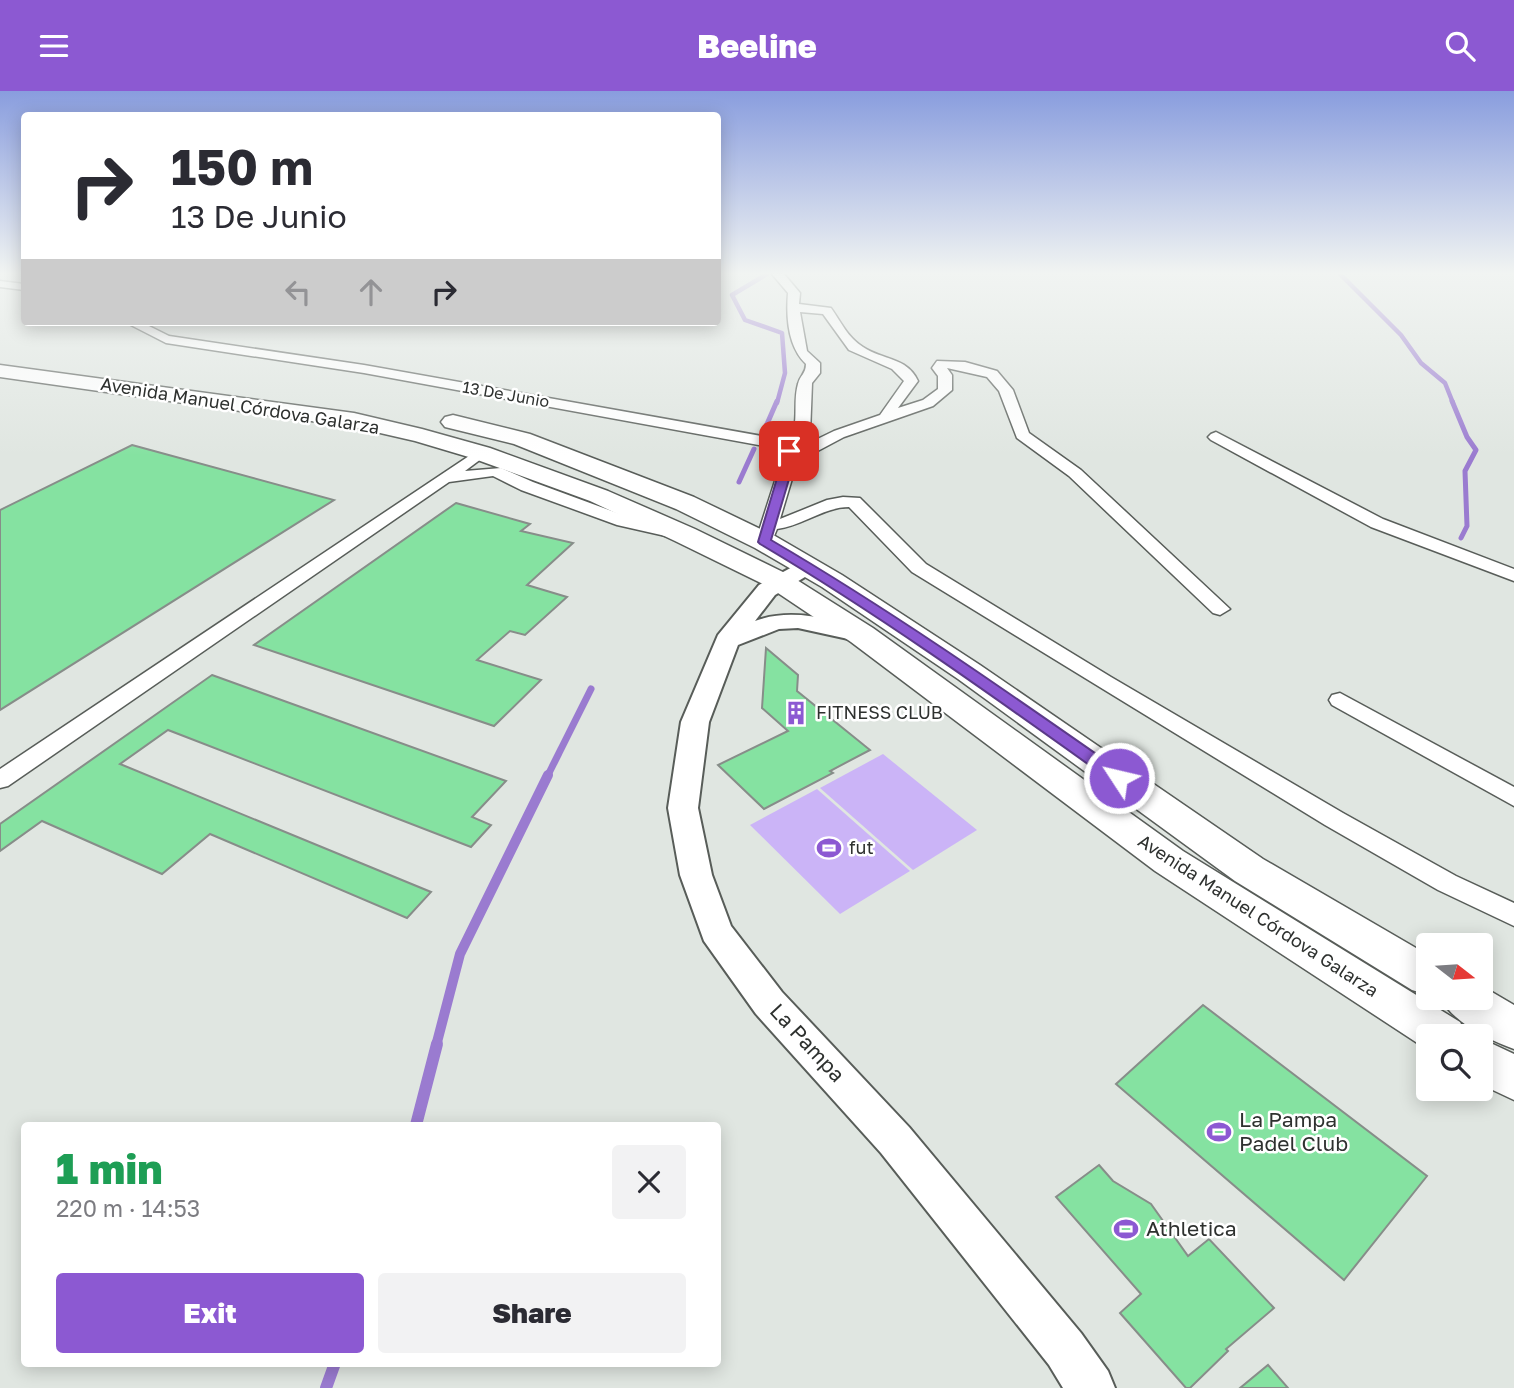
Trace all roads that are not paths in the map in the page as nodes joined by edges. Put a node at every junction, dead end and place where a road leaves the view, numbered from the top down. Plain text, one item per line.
1 (157, 335) edge
2 (798, 335) edge
3 (842, 335) edge
4 (0, 351) edge
5 (61, 359) dead end
6 (0, 371) edge
7 (308, 392) dead end
8 (384, 405) dead end
9 (422, 414) dead end
10 (886, 419) junction
11 (1216, 437) dead end
12 (790, 455) junction
13 (484, 461) junction
14 (443, 481) junction
15 (767, 533) junction
16 (793, 574) junction
17 (1514, 575) edge
18 (1220, 610) dead end
19 (862, 635) junction
20 (727, 640) junction
21 (1340, 700) dead end
22 (1016, 705) junction
23 (983, 725) junction
24 (0, 780) edge
25 (1514, 798) edge
26 (1514, 915) edge
27 (1416, 970) edge
28 (1484, 1010) edge
29 (1425, 1024) edge
30 (1514, 1028) edge
31 (1493, 1067) edge
32 (1514, 1079) edge
33 (1091, 1388) edge

1 - 12 street, 13 De Junio
2 - 12 street
3 - 10 street
4 - 5 main road
6 - 13 main road, Avenida Manuel Córdova Galarza
7 - 8 main road, Avenida Manuel Córdova Galarza
9 - 15 main road, Avenida Manuel Córdova Galarza
10 - 12 street
10 - 18 street
11 - 17 street
12 - 15 street
13 - 14 street
13 - 14 street
13 - 16 main road, Avenida Manuel Córdova Galarza
14 - 24 street
15 - 16 main road, Avenida Manuel Córdova Galarza
15 - 26 street
16 - 19 main road, Avenida Manuel Córdova Galarza
16 - 20 street, La Pampa
16 - 22 main road, Avenida Manuel Córdova Galarza
19 - 20 street
19 - 23 main road, Avenida Manuel Córdova Galarza
20 - 33 street, La Pampa
21 - 25 street
22 - 23 main road
22 - 27 main road, Avenida Manuel Córdova Galarza
23 - 29 main road, Avenida Manuel Córdova Galarza
28 - 30 main road
31 - 32 main road

